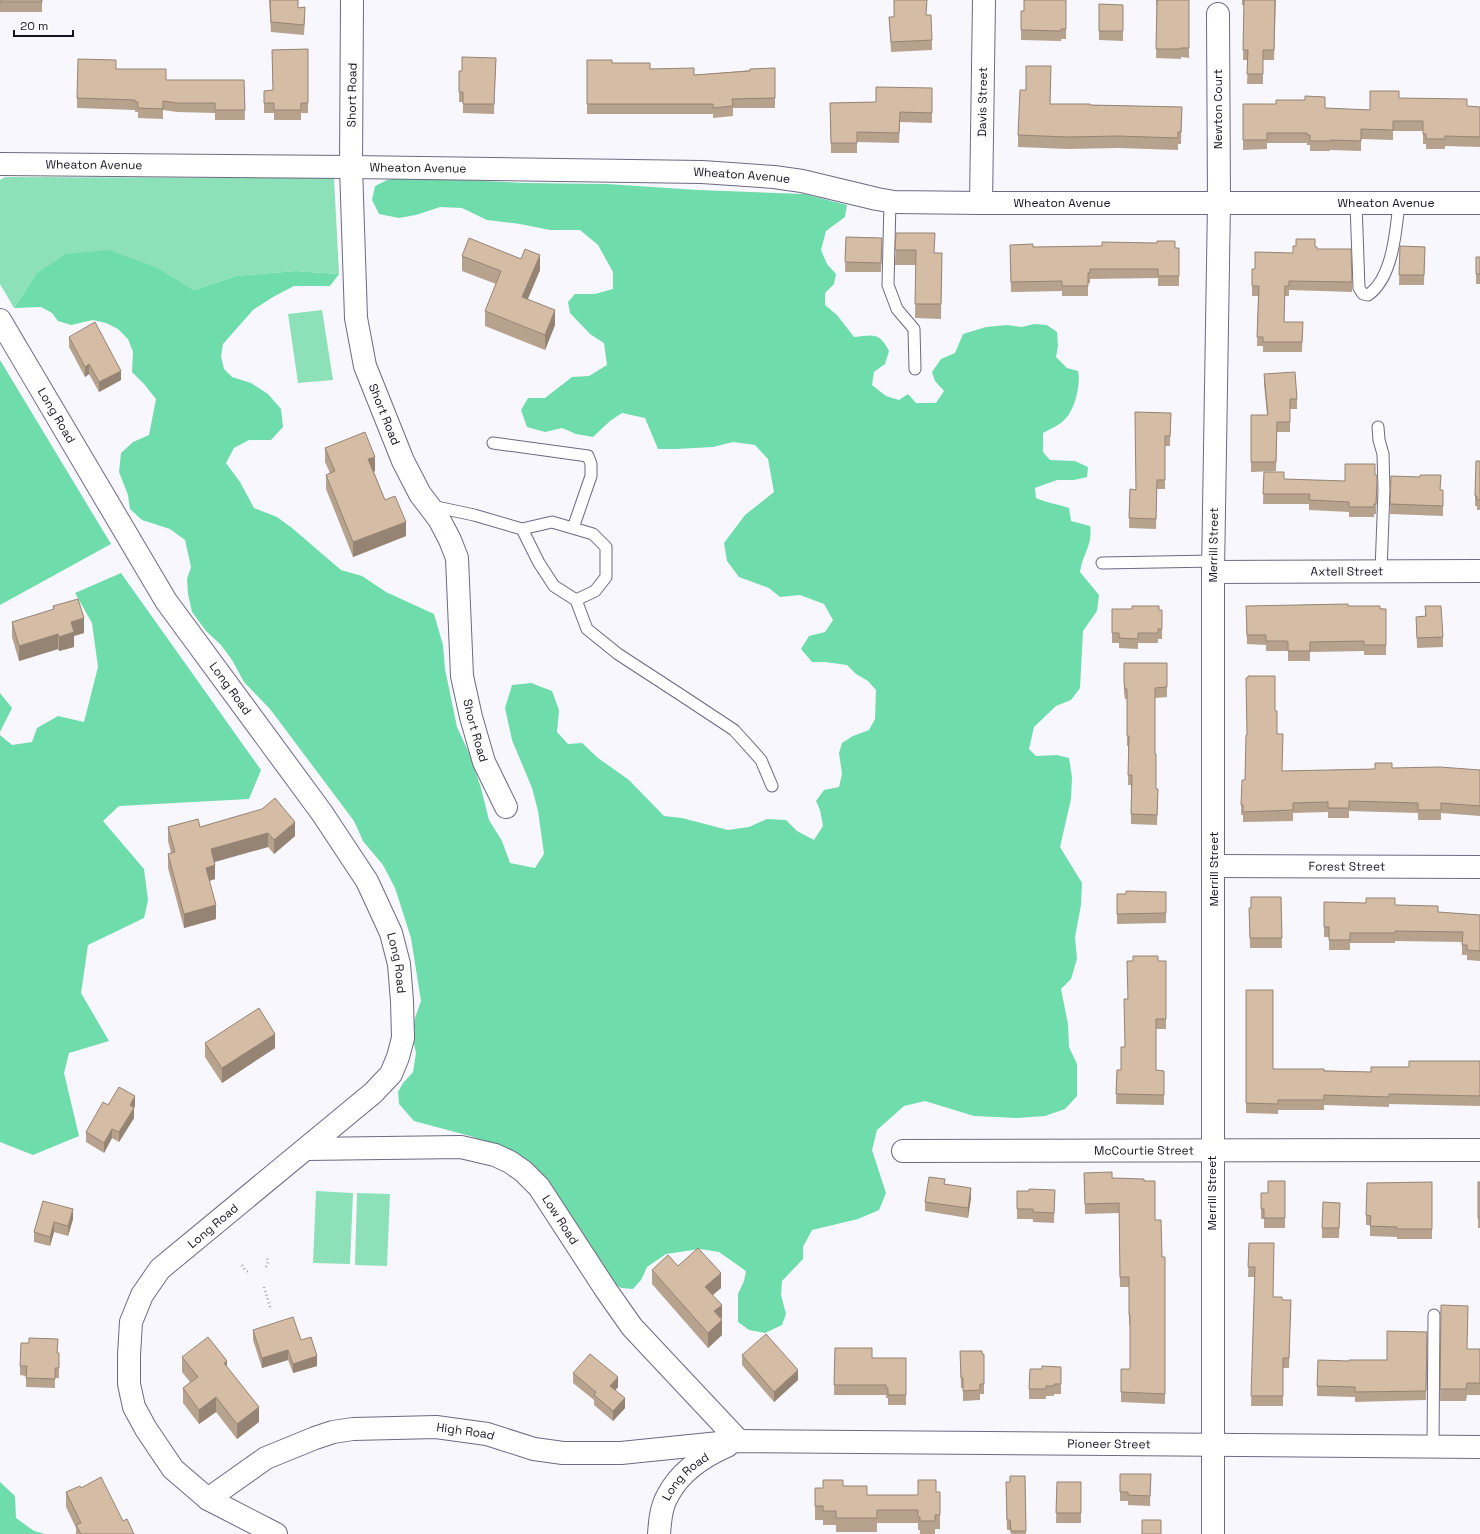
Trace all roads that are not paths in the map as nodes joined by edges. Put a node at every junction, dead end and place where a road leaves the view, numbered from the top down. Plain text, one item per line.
1 (352, 0) edge
2 (984, 0) edge
3 (1218, 14) dead end
4 (0, 164) edge
5 (351, 167) junction
6 (890, 202) junction
7 (981, 203) junction
8 (1218, 203) junction
9 (1356, 203) junction
10 (1399, 203) junction
11 (1480, 203) edge
12 (0, 320) edge
13 (915, 369) dead end
14 (1378, 427) dead end
15 (493, 443) dead end
16 (429, 506) junction
17 (573, 528) junction
18 (522, 529) junction
19 (1102, 563) dead end
20 (1214, 567) junction
21 (1381, 571) junction
22 (1480, 571) edge
23 (576, 600) junction
24 (772, 786) dead end
25 (506, 807) dead end
26 (1214, 866) junction
27 (1480, 868) edge
28 (306, 1149) junction
29 (1212, 1150) junction
30 (1480, 1150) edge
31 (903, 1151) dead end
32 (1434, 1315) dead end
33 (739, 1440) junction
34 (1213, 1444) junction
35 (1433, 1446) junction
36 (1480, 1447) edge
37 (208, 1499) junction
38 (276, 1534) edge
39 (659, 1534) edge
40 (1213, 1534) edge

1 - 5 street, Short Road
2 - 7 street, Davis Street
3 - 8 street, Newton Court
4 - 5 street, Wheaton Avenue
5 - 6 street, Wheaton Avenue
5 - 16 street, Short Road
6 - 7 street, Wheaton Avenue
6 - 13 lane
7 - 8 street, Wheaton Avenue
8 - 9 street, Wheaton Avenue
8 - 20 street, Merrill Street
9 - 10 street, Wheaton Avenue
9 - 10 lane
10 - 11 street, Wheaton Avenue
12 - 28 street, Long Road
14 - 21 lane
15 - 17 lane
16 - 18 lane
16 - 25 street, Short Road
17 - 18 lane
17 - 23 lane
18 - 23 lane
19 - 20 lane
20 - 21 street, Axtell Street
20 - 26 street, Merrill Street
21 - 22 street, Axtell Street
23 - 24 lane
26 - 27 street, Forest Street
26 - 29 street, Merrill Street
28 - 33 street, Low Road
28 - 37 street, Long Road
29 - 30 street, McCourtie Street
29 - 31 street, McCourtie Street
29 - 34 street, Merrill Street
32 - 35 lane
33 - 34 street, Pioneer Street
33 - 37 street, High Road
33 - 39 street, Long Road
34 - 35 street, Pioneer Street
34 - 40 street, Merrill Street
35 - 36 street, Pioneer Street
37 - 38 street, Long Road

